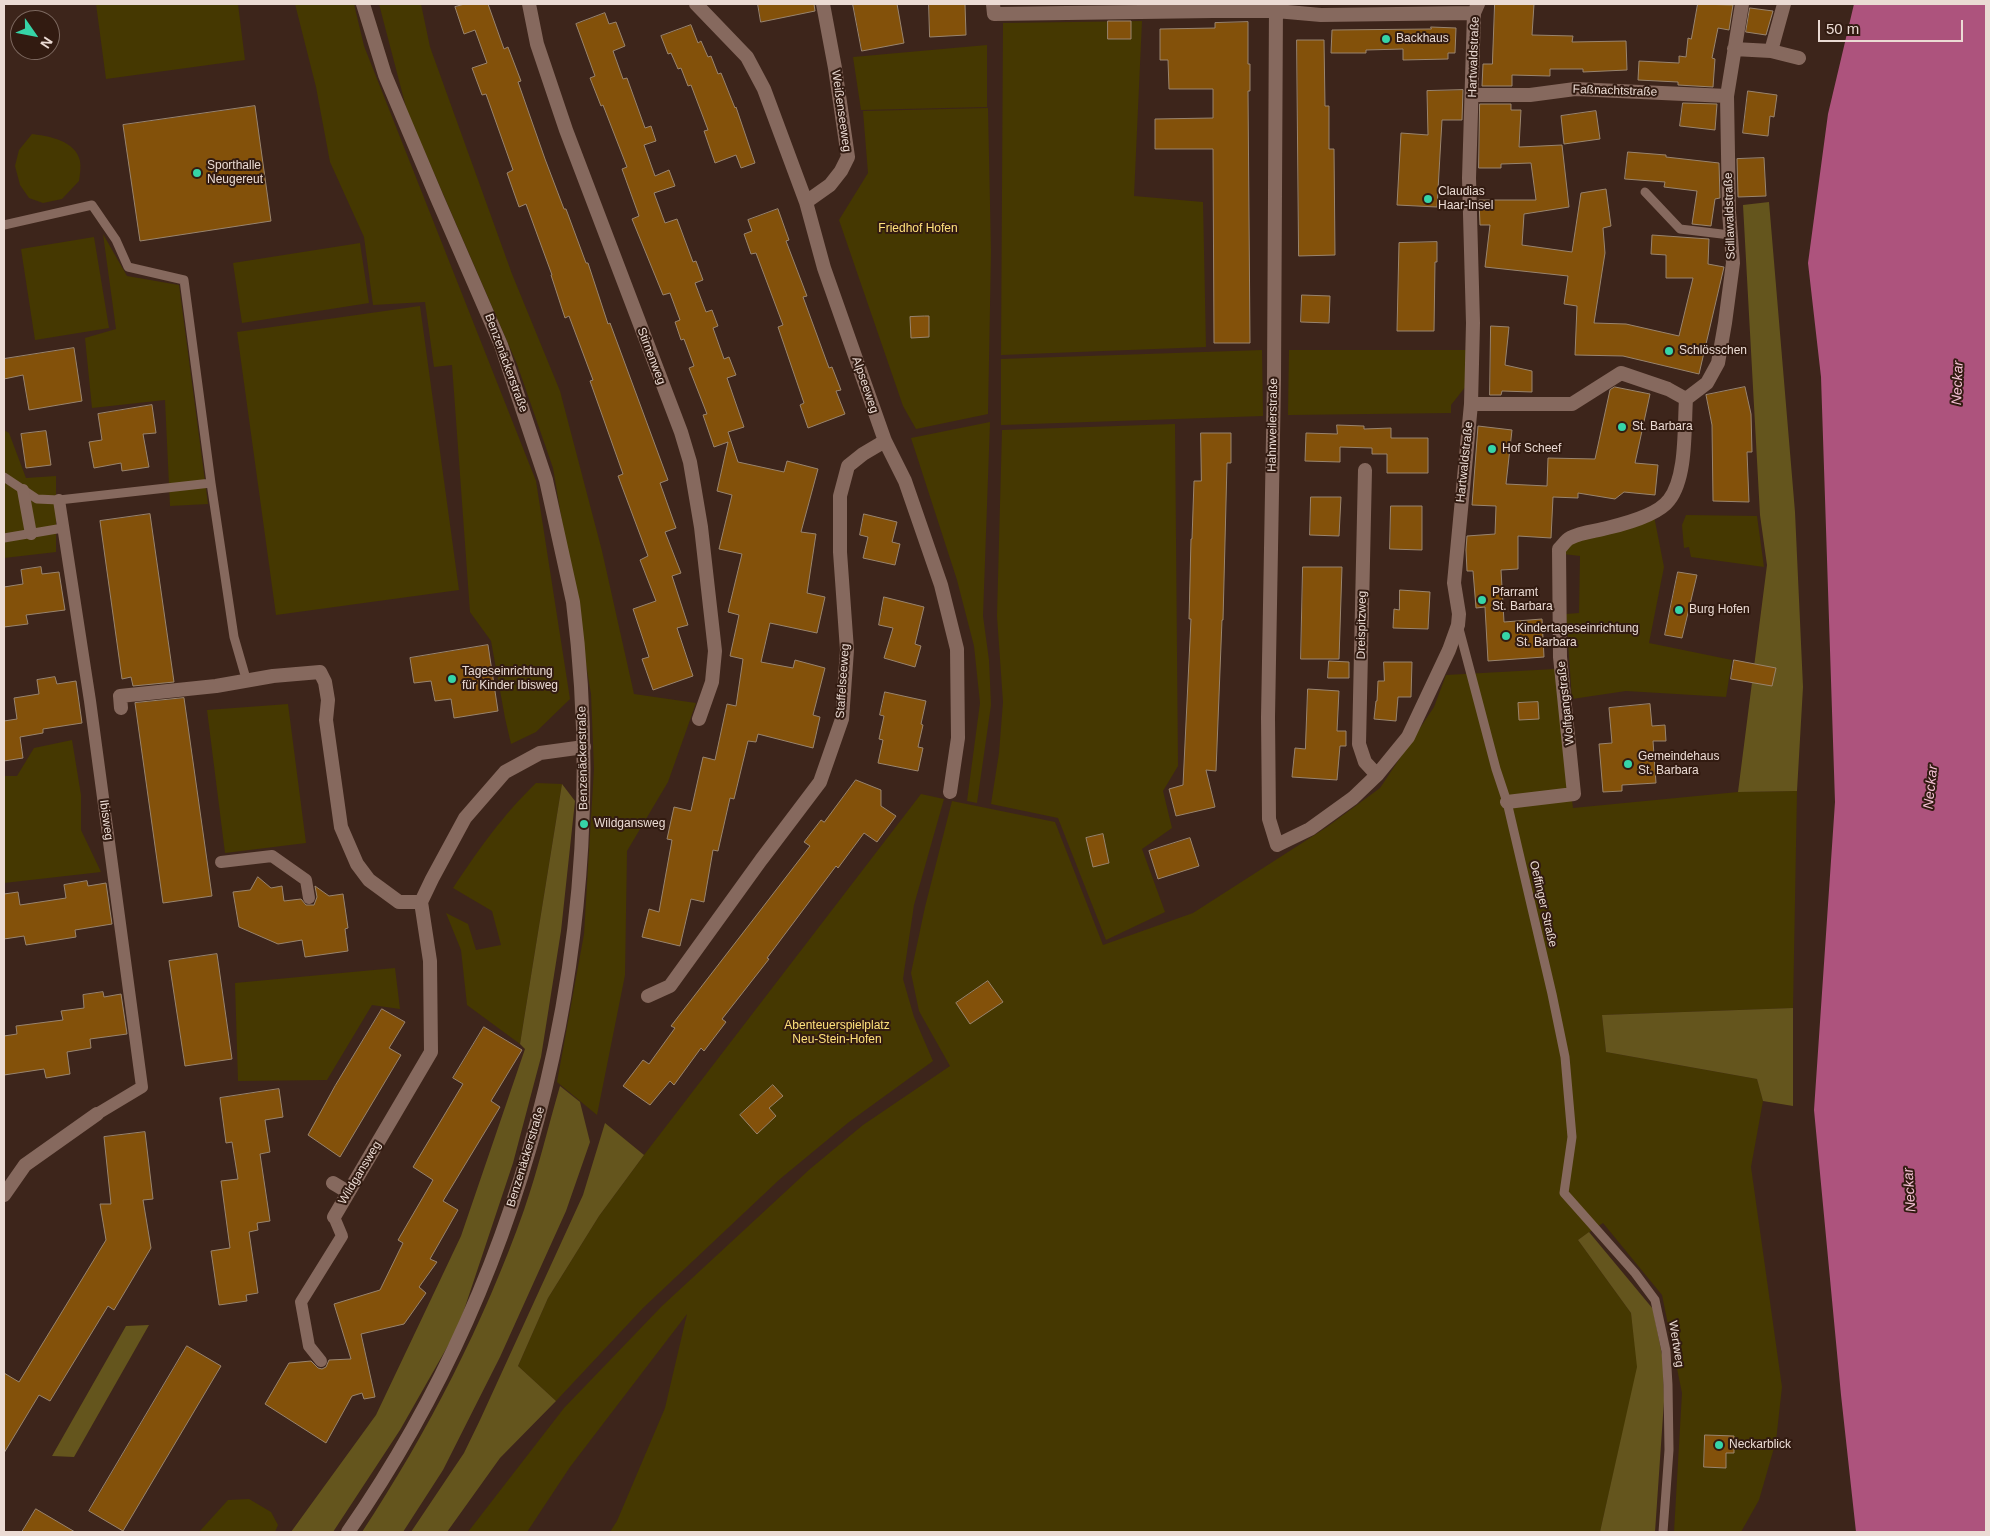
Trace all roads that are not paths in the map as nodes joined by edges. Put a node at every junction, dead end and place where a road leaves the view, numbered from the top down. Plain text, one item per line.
1 (363, 4) edge
2 (529, 4) edge
3 (696, 4) edge
4 (823, 4) edge
5 (1742, 4) edge
6 (1784, 4) edge
7 (1276, 8) edge
8 (1476, 8) edge
9 (994, 9) edge
10 (1734, 49) junction
11 (1771, 51) junction
12 (1799, 58) dead end
13 (1473, 95) junction
14 (1727, 96) junction
15 (1645, 192) dead end
16 (806, 202) junction
17 (4, 225) edge
18 (1730, 235) junction
19 (1686, 400) junction
20 (1470, 404) junction
21 (885, 441) junction
22 (1365, 470) dead end
23 (4, 477) edge
24 (210, 483) junction
25 (23, 490) junction
26 (59, 500) junction
27 (63, 528) junction
28 (31, 534) junction
29 (4, 538) edge
30 (1458, 625) junction
31 (247, 682) junction
32 (121, 708) dead end
33 (699, 719) dead end
34 (584, 747) junction
35 (1377, 775) junction
36 (950, 792) dead end
37 (1507, 802) junction
38 (1277, 845) joint
39 (221, 862) dead end
40 (309, 898) dead end
41 (421, 902) junction
42 (648, 996) dead end
43 (97, 1114) joint
44 (333, 1183) dead end
45 (348, 1192) junction
46 (1564, 1193) joint
47 (4, 1195) edge
48 (334, 1218) joint
49 (321, 1361) dead end
50 (348, 1532) edge
51 (1663, 1532) edge

1 - 34 street, Benzenäckerstraße
2 - 33 street, Stirnenweg
3 - 16 street, Alpseeweg
4 - 16 street, Weißenseeweg
5 - 10 street, Scillawaldstraße
6 - 11 street
7 - 8 street
7 - 9 street
7 - 38 street, Hahnweilerstraße
8 - 13 street, Hartwaldstraße
10 - 11 street
10 - 14 street, Scillawaldstraße
11 - 12 street
13 - 14 street, Faßnachtstraße
13 - 20 street, Hartwaldstraße
14 - 18 street, Scillawaldstraße
15 - 18 lane
16 - 21 street, Alpseeweg
17 - 24 lane
18 - 19 street, Scillawaldstraße
19 - 20 street
19 - 37 street, Wolfgangstraße
20 - 30 street, Hartwaldstraße
21 - 36 street, Alpseeweg
21 - 42 street, Staffelseeweg
22 - 35 street, Dreispitzweg
23 - 25 lane
24 - 26 lane
24 - 31 lane
25 - 26 lane
25 - 28 street
26 - 27 street, Ibisweg
27 - 28 lane
27 - 43 street, Ibisweg
28 - 29 lane
30 - 35 street, Hartwaldstraße
30 - 37 lane, Oeffinger Straße
31 - 32 street
31 - 41 street
34 - 41 street
34 - 50 street, Benzenäckerstraße
35 - 38 street, Hartwaldstraße
37 - 46 lane, Oeffinger Straße
39 - 40 street
41 - 45 street, Wildgansweg
43 - 47 street
44 - 45 street
45 - 48 street, Wildgansweg
46 - 51 lane, Wertweg
48 - 49 street

